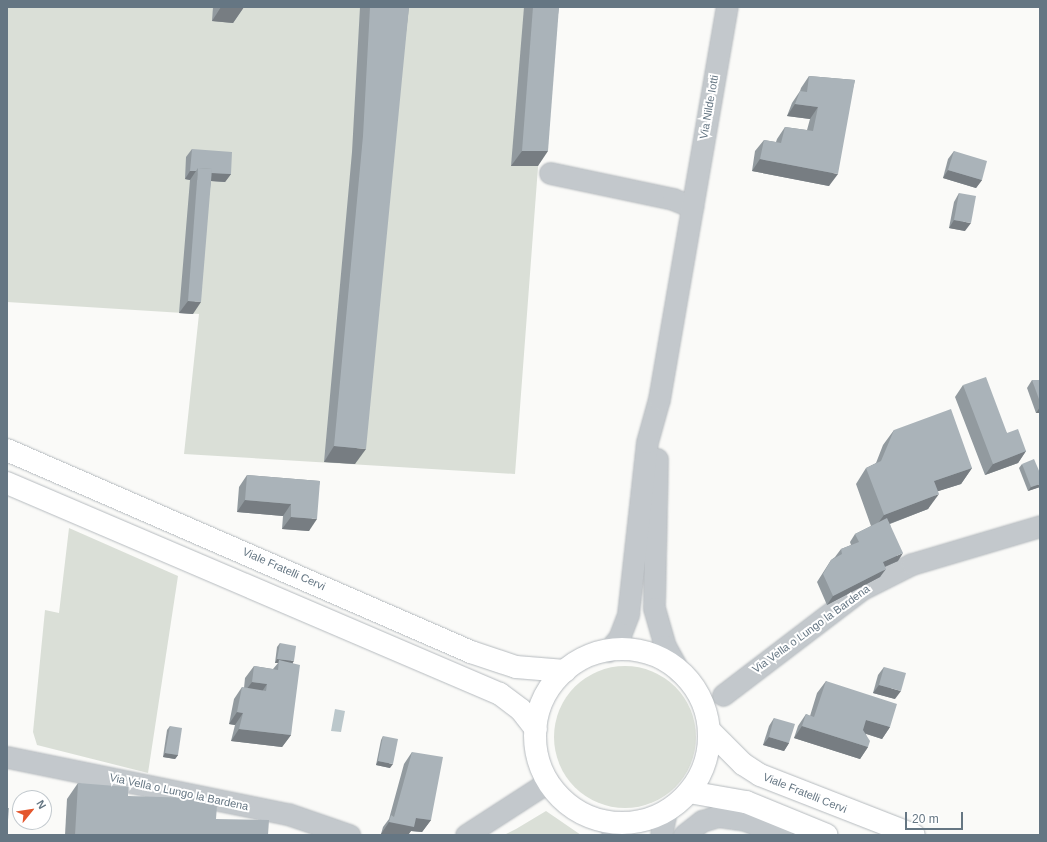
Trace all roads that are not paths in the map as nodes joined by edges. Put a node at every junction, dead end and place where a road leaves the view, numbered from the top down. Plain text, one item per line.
1 (727, 7) edge
2 (550, 173) dead end
3 (692, 207) junction
4 (659, 399) junction
5 (7, 450) edge
6 (7, 483) edge
7 (1040, 526) edge
8 (608, 651) junction
9 (565, 671) junction
10 (678, 671) junction
11 (723, 695) dead end
12 (536, 729) junction
13 (708, 730) junction
14 (7, 757) edge
15 (548, 782) junction
16 (689, 792) junction
17 (666, 812) junction
18 (611, 828) edge
19 (349, 835) edge
20 (466, 835) edge
21 (661, 835) edge
22 (684, 835) edge
23 (782, 835) edge
24 (828, 835) edge
25 (914, 835) edge

1 - 3 street, Via Nilde Iotti
2 - 3 street
3 - 4 street, Via Nilde Iotti
4 - 8 street
4 - 10 street
5 - 9 main road, Viale Fratelli Cervi
6 - 12 main road
7 - 11 street, Via Vella o Lungo la Bardena
8 - 9 main road
8 - 10 main road
9 - 12 main road
10 - 13 main road
12 - 15 main road
13 - 16 main road
13 - 25 main road, Viale Fratelli Cervi
14 - 19 street, Via Vella o Lungo la Bardena
15 - 18 main road
15 - 20 street
16 - 17 main road
16 - 24 main road
17 - 18 main road
17 - 21 street
22 - 23 street

